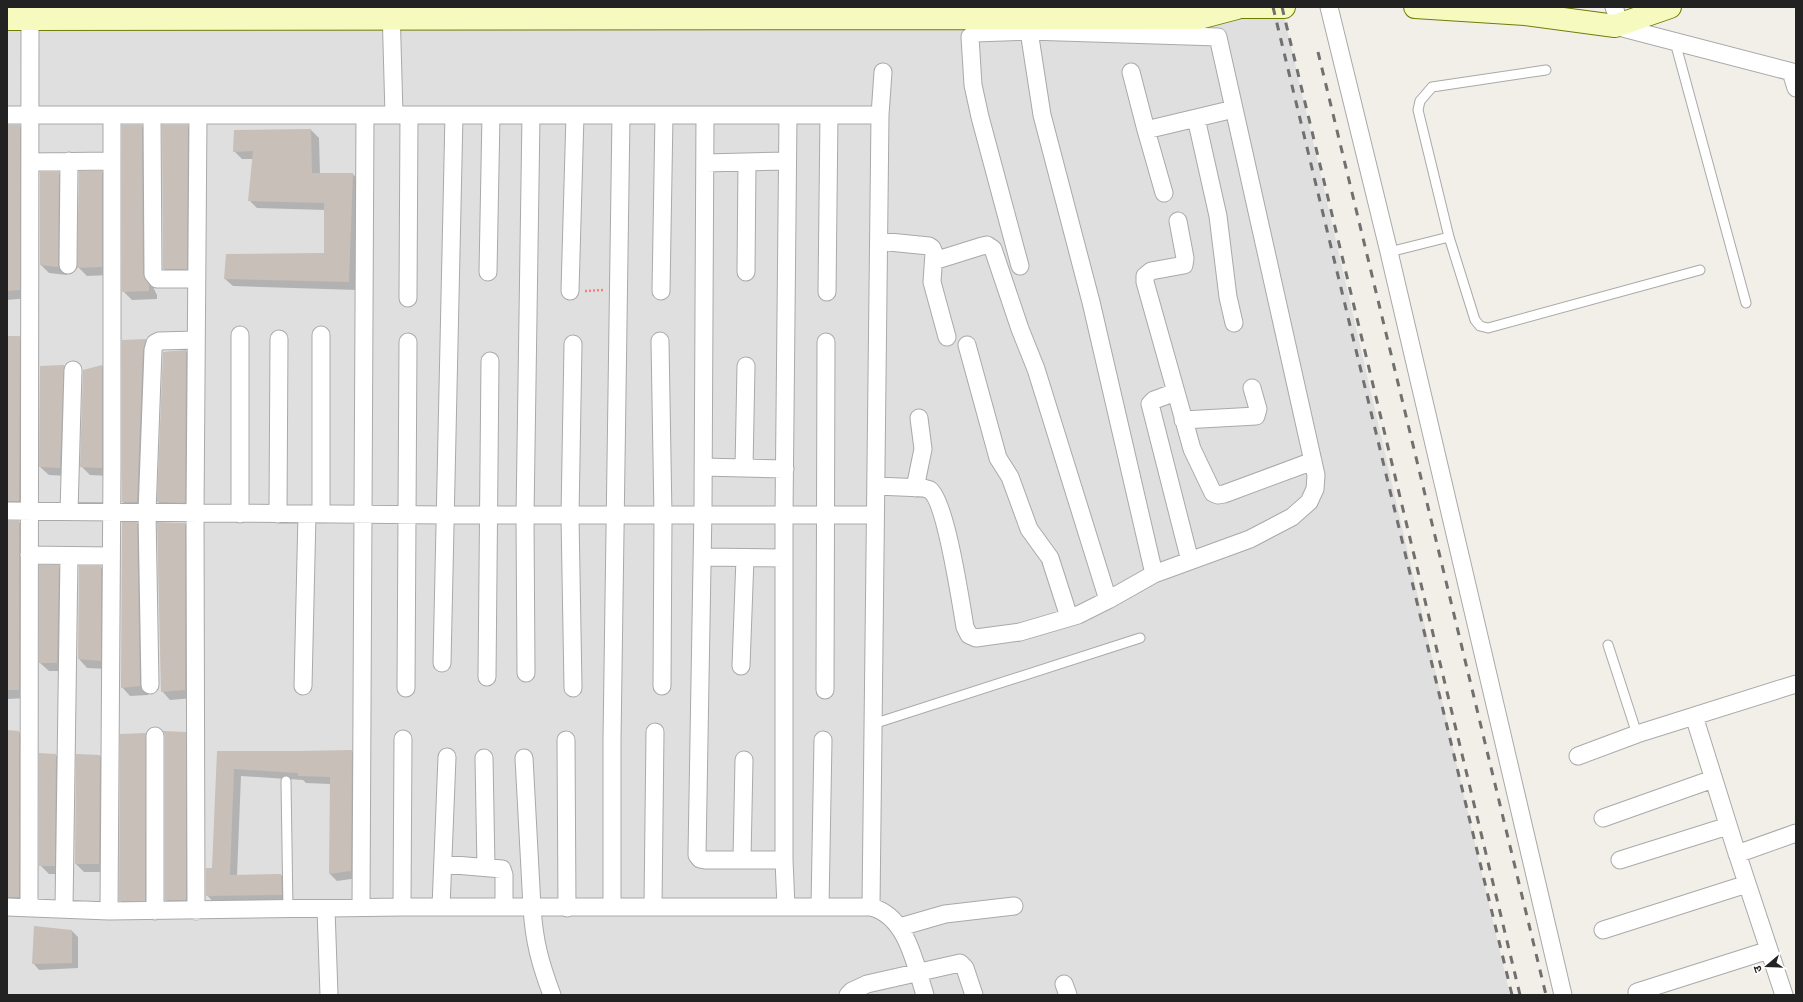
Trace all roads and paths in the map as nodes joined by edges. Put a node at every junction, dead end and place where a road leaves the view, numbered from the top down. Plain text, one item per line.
1 (1284, 7) edge
2 (1329, 7) edge
3 (1415, 7) edge
4 (1234, 8) edge
5 (1662, 8) edge
6 (1524, 10) edge
7 (392, 13) edge
8 (1571, 14) edge
9 (7, 18) edge
10 (30, 18) junction
11 (1616, 19) edge
12 (1030, 31) junction
13 (1675, 42) junction
14 (1546, 70) dead end
15 (883, 72) dead end
16 (1131, 72) dead end
17 (1793, 73) edge
18 (1796, 88) edge
19 (1234, 109) junction
20 (7, 115) edge
21 (30, 115) junction
22 (112, 115) junction
23 (198, 115) junction
24 (365, 115) junction
25 (402, 115) junction
26 (454, 115) junction
27 (491, 115) junction
28 (531, 115) junction
29 (575, 115) junction
30 (621, 115) junction
31 (664, 115) junction
32 (706, 115) junction
33 (788, 115) junction
34 (829, 115) junction
35 (880, 115) junction
36 (152, 116) junction
37 (1196, 118) junction
38 (1146, 130) junction
39 (69, 161) junction
40 (111, 161) junction
41 (787, 161) junction
42 (30, 162) junction
43 (747, 162) junction
44 (705, 163) junction
45 (1164, 193) dead end
46 (1178, 221) dead end
47 (1449, 236) junction
48 (879, 241) junction
49 (1389, 252) junction
50 (934, 261) junction
51 (68, 265) dead end
52 (1020, 266) dead end
53 (1700, 270) dead end
54 (488, 272) dead end
55 (746, 272) dead end
56 (196, 279) junction
57 (619, 290) junction
58 (570, 291) joint
59 (661, 291) dead end
60 (827, 292) dead end
61 (408, 298) dead end
62 (1746, 303) dead end
63 (1234, 323) dead end
64 (240, 335) dead end
65 (321, 335) dead end
66 (947, 337) dead end
67 (279, 339) dead end
68 (196, 340) junction
69 (660, 341) dead end
70 (408, 342) dead end
71 (826, 342) dead end
72 (573, 344) dead end
73 (966, 345) dead end
74 (490, 361) dead end
75 (746, 366) dead end
76 (73, 370) dead end
77 (1252, 388) dead end
78 (1176, 392) junction
79 (919, 418) dead end
80 (1183, 420) junction
81 (1313, 461) junction
82 (704, 467) junction
83 (744, 468) junction
84 (784, 469) junction
85 (876, 486) junction
86 (915, 488) junction
87 (7, 511) edge
88 (29, 512) junction
89 (69, 512) junction
90 (111, 512) junction
91 (147, 513) junction
92 (195, 513) junction
93 (240, 514) junction
94 (278, 514) junction
95 (314, 514) junction
96 (363, 514) junction
97 (407, 515) junction
98 (446, 515) junction
99 (489, 515) junction
100 (825, 515) junction
101 (876, 515) junction
102 (525, 516) junction
103 (570, 516) junction
104 (616, 516) junction
105 (663, 516) junction
106 (703, 516) junction
107 (784, 516) junction
108 (29, 555) junction
109 (69, 556) junction
110 (111, 556) junction
111 (702, 557) junction
112 (745, 558) junction
113 (784, 558) junction
114 (1190, 561) junction
115 (1154, 574) junction
116 (1108, 600) junction
117 (1069, 617) junction
118 (1140, 638) dead end
119 (1608, 645) dead end
120 (442, 663) dead end
121 (741, 666) dead end
122 (526, 673) dead end
123 (487, 677) dead end
124 (1796, 684) edge
125 (150, 685) dead end
126 (303, 686) dead end
127 (662, 686) dead end
128 (406, 688) dead end
129 (573, 688) dead end
130 (825, 690) dead end
131 (1694, 716) junction
132 (873, 724) junction
133 (656, 732) dead end
134 (1637, 734) junction
135 (155, 736) dead end
136 (403, 739) dead end
137 (566, 740) dead end
138 (823, 740) dead end
139 (447, 756) dead end
140 (1578, 756) dead end
141 (484, 758) dead end
142 (524, 758) dead end
143 (744, 760) dead end
144 (1713, 780) junction
145 (286, 781) dead end
146 (1604, 818) dead end
147 (1728, 826) junction
148 (1796, 833) edge
149 (1737, 854) junction
150 (742, 859) junction
151 (784, 860) junction
152 (1620, 860) dead end
153 (443, 864) junction
154 (486, 867) junction
155 (1747, 884) junction
156 (402, 906) junction
157 (612, 906) junction
158 (653, 906) junction
159 (1014, 906) dead end
160 (7, 907) edge
161 (29, 907) junction
162 (441, 907) junction
163 (504, 907) junction
164 (532, 907) junction
165 (786, 907) junction
166 (820, 907) junction
167 (871, 907) junction
168 (361, 908) junction
169 (567, 908) junction
170 (64, 909) junction
171 (326, 909) junction
172 (288, 910) junction
173 (110, 911) junction
174 (155, 911) junction
175 (196, 911) junction
176 (900, 927) junction
177 (1603, 930) dead end
178 (1769, 950) junction
179 (918, 973) junction
180 (1637, 992) dead end
181 (329, 995) edge
182 (552, 995) edge
183 (848, 995) edge
184 (925, 995) edge
185 (974, 995) edge
186 (1564, 995) edge
187 (1784, 995) edge

1 - 4 street
2 - 49 street
3 - 6 street
4 - 7 street
5 - 11 street
6 - 8 street
7 - 10 street
7 - 25 street
8 - 11 street
9 - 10 street
10 - 21 street
11 - 13 street
12 - 19 street
12 - 52 street
12 - 115 street
13 - 17 street
13 - 62 lane
14 - 47 lane
15 - 35 street
16 - 38 street
17 - 18 street
19 - 37 street
19 - 81 street
20 - 21 street
21 - 22 street
21 - 42 street
22 - 36 street
22 - 40 street
23 - 24 street
23 - 36 street
23 - 56 street
24 - 25 street
24 - 96 street
25 - 26 street
25 - 61 street
26 - 27 street
26 - 98 street
27 - 28 street
27 - 54 street
28 - 29 street
28 - 102 street
29 - 30 street
29 - 58 street
30 - 31 street
30 - 57 street
31 - 32 street
31 - 59 street
32 - 33 street
32 - 44 street
33 - 34 street
33 - 41 street
34 - 35 street
34 - 60 street
35 - 48 street
36 - 56 street
37 - 38 street
37 - 63 street
38 - 45 street
39 - 40 street
39 - 42 street
39 - 51 street
40 - 90 street
41 - 43 street
41 - 84 street
42 - 88 street
43 - 44 street
43 - 55 street
44 - 82 street
46 - 78 street
47 - 49 lane
47 - 53 lane
48 - 50 street
48 - 85 street
49 - 186 street
50 - 66 street
50 - 116 street
56 - 68 street
57 - 58 path
57 - 104 street
64 - 93 street
65 - 95 street
67 - 94 street
68 - 91 street
68 - 92 street
69 - 105 street
70 - 97 street
71 - 100 street
72 - 103 street
73 - 117 street
74 - 99 street
75 - 83 street
76 - 89 street
77 - 80 street
78 - 80 street
78 - 114 street
79 - 86 street
80 - 81 street
81 - 114 street
82 - 83 street
82 - 106 street
83 - 84 street
84 - 107 street
85 - 86 street
85 - 101 street
86 - 117 street
87 - 88 street
88 - 89 street
88 - 108 street
89 - 90 street
90 - 91 street
90 - 110 street
91 - 92 street
91 - 125 street
92 - 93 street
92 - 175 street
93 - 94 street
94 - 95 street
95 - 96 street
95 - 126 street
96 - 97 street
96 - 168 street
97 - 98 street
97 - 128 street
98 - 99 street
98 - 120 street
99 - 102 street
99 - 123 street
100 - 101 street
100 - 107 street
100 - 130 street
101 - 132 street
102 - 103 street
102 - 122 street
103 - 104 street
103 - 129 street
104 - 105 street
104 - 157 street
105 - 106 street
105 - 127 street
106 - 107 street
106 - 111 street
107 - 113 street
108 - 109 street
108 - 161 street
109 - 110 street
109 - 170 street
110 - 173 street
111 - 112 street
111 - 150 street
112 - 113 street
112 - 121 street
113 - 151 street
114 - 115 street
115 - 116 street
116 - 117 street
118 - 132 lane
119 - 134 lane
124 - 131 street
131 - 134 street
131 - 144 street
132 - 167 street
133 - 158 street
134 - 140 street
135 - 174 street
136 - 156 street
137 - 169 street
138 - 166 street
139 - 153 street
141 - 154 street
142 - 164 street
143 - 150 street
144 - 146 street
144 - 147 street
145 - 172 lane
147 - 149 street
147 - 152 street
148 - 149 street
149 - 155 street
150 - 151 street
151 - 165 street
153 - 154 street
153 - 162 street
154 - 163 street
155 - 177 street
155 - 178 street
156 - 162 street
156 - 168 street
157 - 158 street
157 - 169 street
158 - 165 street
159 - 176 street
160 - 161 street
161 - 170 street
162 - 163 street
163 - 164 street
164 - 169 street
164 - 182 street
165 - 166 street
166 - 167 street
167 - 176 street
168 - 171 street
170 - 173 street
171 - 172 street
171 - 181 street
172 - 175 street
173 - 174 street
174 - 175 street
176 - 179 street
178 - 180 street
178 - 187 street
179 - 183 street
179 - 184 street
179 - 185 street

